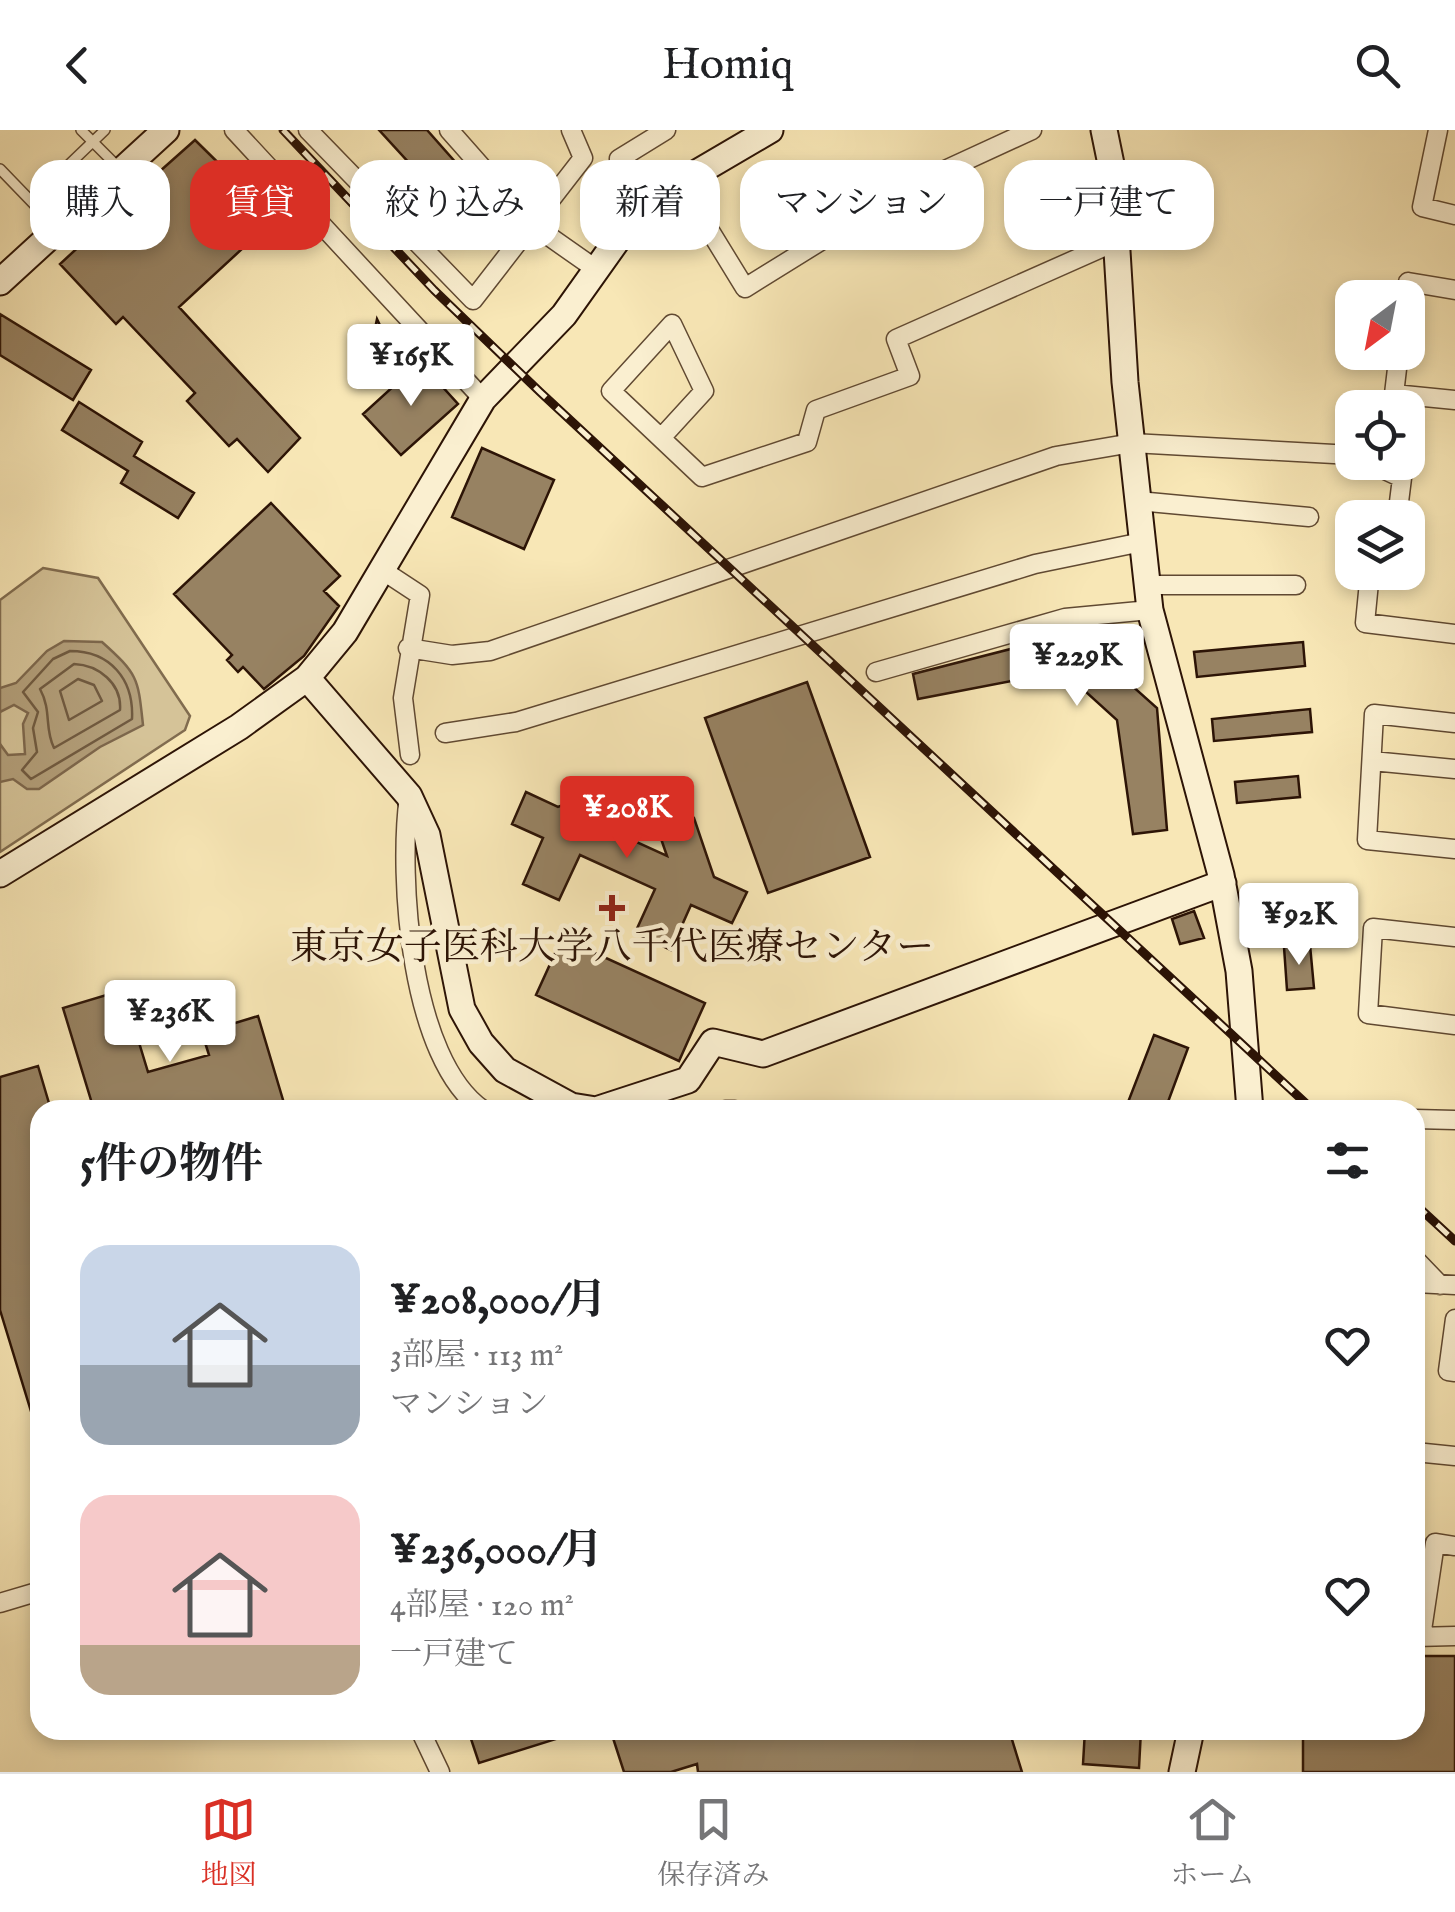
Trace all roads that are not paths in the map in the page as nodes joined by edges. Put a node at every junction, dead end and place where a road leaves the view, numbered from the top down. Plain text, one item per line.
1 (80, 130) edge
2 (105, 130) edge
3 (166, 130) edge
4 (234, 130) edge
5 (450, 130) edge
6 (571, 130) edge
7 (666, 130) edge
8 (770, 130) edge
9 (1032, 130) edge
10 (1104, 130) edge
11 (1438, 130) edge
12 (319, 134) edge
13 (93, 142) junction
14 (74, 160) edge
15 (112, 160) edge
16 (133, 160) edge
17 (476, 160) edge
18 (618, 160) edge
19 (718, 160) edge
20 (967, 160) edge
21 (1110, 160) edge
22 (350, 167) edge
23 (0, 169) edge
24 (560, 189) edge
25 (30, 200) edge
26 (1455, 215) edge
27 (560, 244) edge
28 (720, 247) edge
29 (35, 250) edge
30 (427, 250) edge
31 (513, 250) edge
32 (611, 250) edge
33 (1096, 250) edge
34 (1117, 250) edge
35 (804, 251) edge
36 (597, 270) junction
37 (0, 282) edge
38 (1425, 285) edge
39 (1455, 290) edge
40 (1397, 370) edge
41 (483, 400) junction
42 (1455, 400) edge
43 (662, 438) junction
44 (1132, 443) junction
45 (1335, 455) edge
46 (1138, 501) junction
47 (1308, 517) dead end
48 (1142, 542) junction
49 (382, 570) junction
50 (1296, 586) dead end
51 (1368, 590) edge
52 (1148, 597) junction
53 (1455, 634) edge
54 (408, 648) junction
55 (876, 672) dead end
56 (307, 678) junction
57 (1455, 723) edge
58 (445, 733) dead end
59 (410, 755) dead end
60 (1372, 761) junction
61 (1455, 770) edge
62 (409, 796) junction
63 (1455, 848) edge
64 (0, 874) edge
65 (1223, 883) junction
66 (1455, 937) edge
67 (1455, 1025) edge
68 (474, 1100) edge
69 (560, 1100) edge
70 (639, 1100) edge
71 (1249, 1100) edge
72 (1425, 1119) edge
73 (1455, 1120) edge
74 (1425, 1267) edge
75 (1447, 1285) edge
76 (1455, 1319) edge
77 (1455, 1372) edge
78 (1425, 1453) edge
79 (1455, 1456) edge
80 (1455, 1546) edge
81 (30, 1595) edge
82 (1425, 1598) edge
83 (0, 1603) edge
84 (1455, 1636) edge
85 (1425, 1637) edge
86 (425, 1740) edge
87 (1189, 1740) edge
88 (440, 1772) edge
89 (1182, 1772) edge

1 - 13 lane
2 - 13 lane
3 - 16 street
4 - 41 street
5 - 17 street
6 - 24 street
7 - 18 street
8 - 19 street
9 - 20 street
10 - 21 street
11 - 26 street
12 - 22 street
13 - 14 lane
13 - 15 lane
23 - 25 lane
27 - 36 street
28 - 35 street
29 - 37 street
30 - 31 street
32 - 36 street
33 - 43 street
34 - 44 street
36 - 41 street
38 - 39 street
40 - 42 street
41 - 49 street
43 - 43 street
44 - 45 street
44 - 46 street
44 - 54 street
46 - 47 street
46 - 48 street
48 - 52 street
48 - 58 street
49 - 54 street
49 - 56 street
50 - 52 street
51 - 53 street
52 - 55 street
52 - 65 street
54 - 59 street
56 - 62 street
56 - 64 street
57 - 60 street
60 - 61 street
60 - 63 street
62 - 68 street
62 - 69 street
65 - 70 street
65 - 71 street
66 - 67 street
72 - 73 street
74 - 75 street
76 - 77 street
78 - 79 street
80 - 82 street
81 - 83 street
84 - 85 street
86 - 88 street
87 - 89 street

